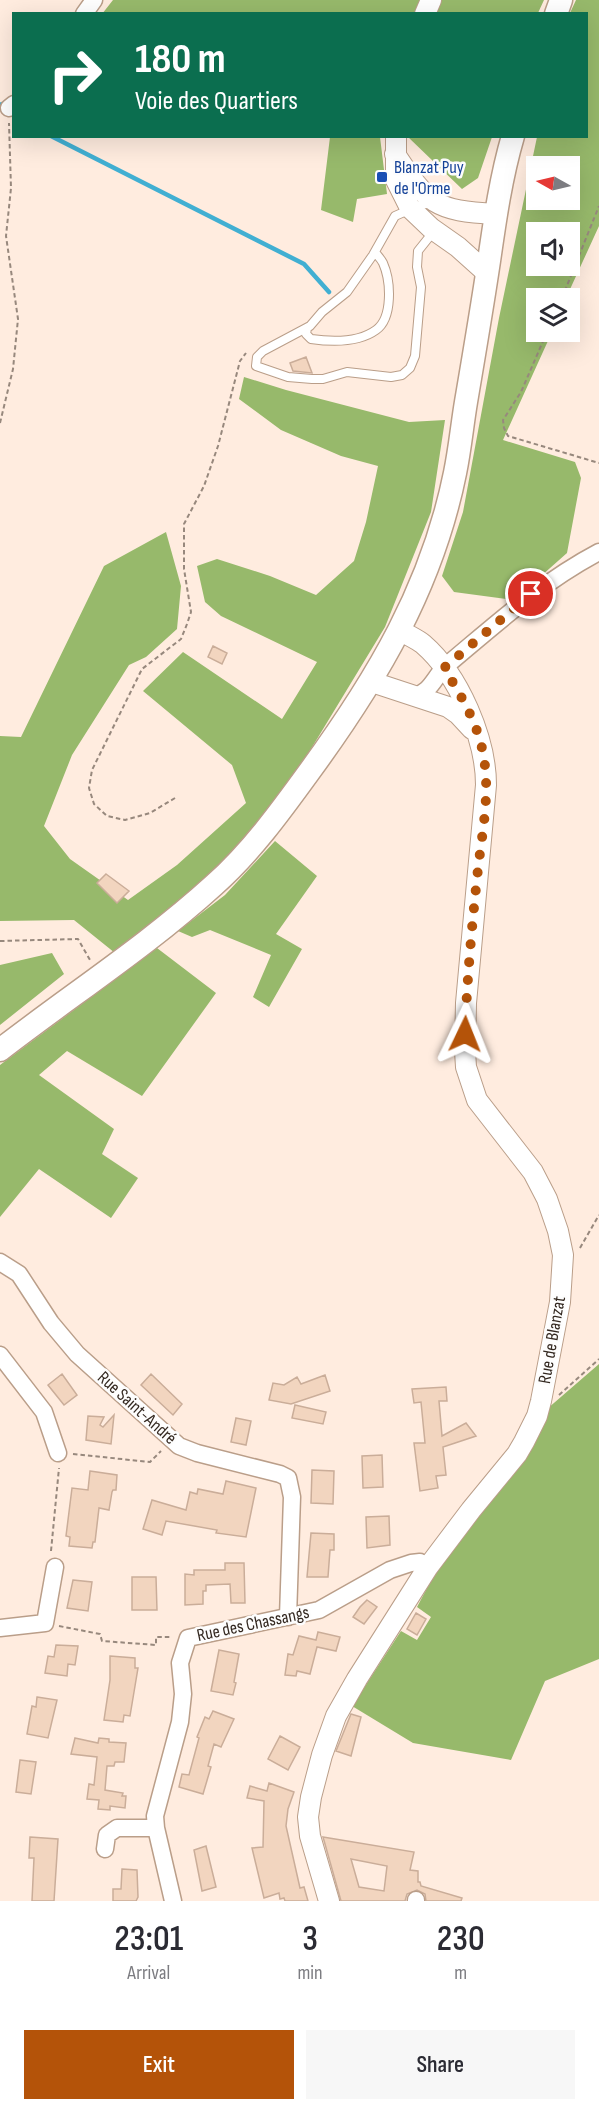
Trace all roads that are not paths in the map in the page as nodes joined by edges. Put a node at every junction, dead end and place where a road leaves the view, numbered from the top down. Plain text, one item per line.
1 (512, 138) edge
2 (396, 145) edge
3 (436, 203) junction
4 (410, 208) junction
5 (496, 214) junction
6 (447, 240) junction
7 (375, 252) junction
8 (487, 273) junction
9 (307, 328) junction
10 (599, 552) edge
11 (400, 630) junction
12 (444, 668) junction
13 (372, 682) junction
14 (414, 696) junction
15 (479, 738) junction
16 (0, 1050) edge
17 (0, 1262) edge
18 (0, 1355) edge
19 (58, 1453) road end
20 (55, 1567) road end
21 (428, 1567) junction
22 (288, 1617) junction
23 (0, 1628) edge
24 (156, 1828) junction
25 (105, 1849) dead end
26 (173, 1901) edge
27 (329, 1901) edge

1 - 5 main road
2 - 3 street
2 - 4 street
3 - 4 lane
3 - 5 street
4 - 6 street
4 - 7 lane
5 - 8 main road
6 - 8 street
6 - 9 lane
7 - 9 lane
7 - 9 lane
8 - 11 main road
10 - 12 street
11 - 12 street, Rue de Blanzat
11 - 13 main road
12 - 14 street
12 - 15 street, Rue de Blanzat
13 - 14 street
13 - 16 main road
14 - 15 street
15 - 21 street, Rue de Blanzat
17 - 22 street, Rue Saint-André
18 - 19 street
20 - 23 street
21 - 22 street, Rue des Chassangs
21 - 27 street, Rue de Blanzat
22 - 24 street, Rue des Chassangs
24 - 25 street
24 - 26 street, Rue des Chassangs

